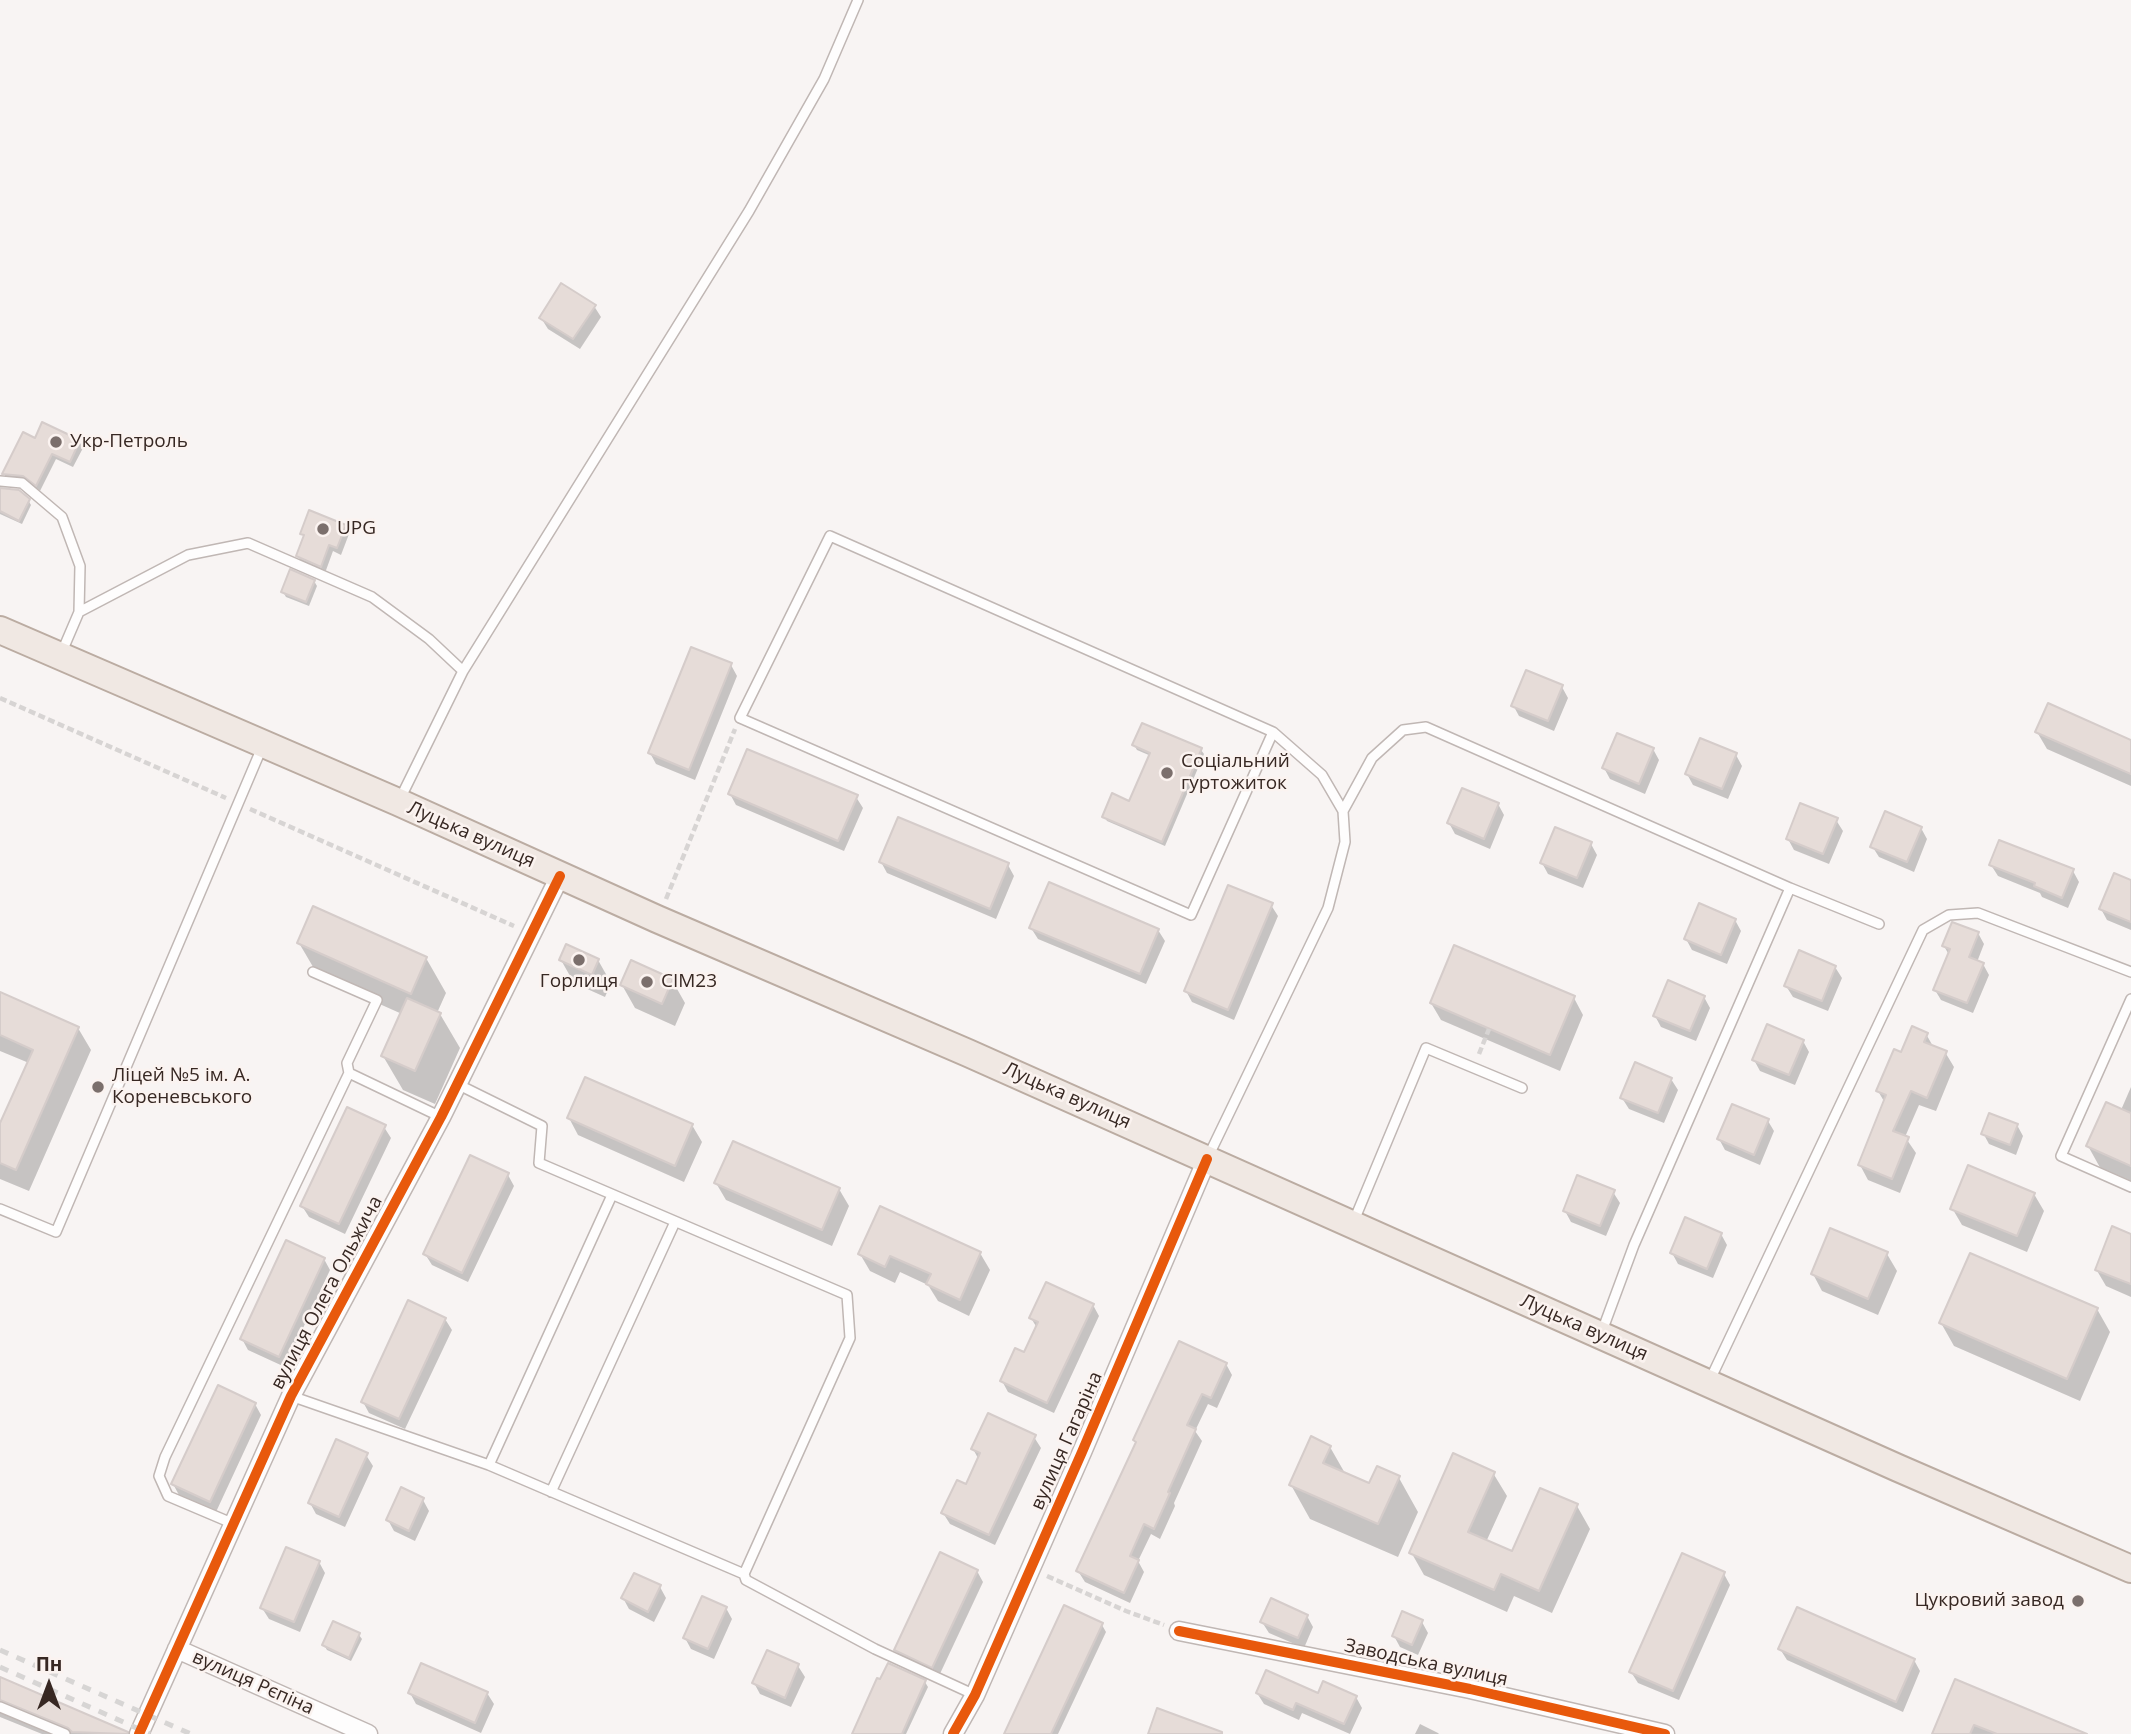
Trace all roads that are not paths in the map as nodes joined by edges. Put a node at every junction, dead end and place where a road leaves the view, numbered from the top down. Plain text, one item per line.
1 (858, 0) edge
2 (0, 481) edge
3 (79, 612) junction
4 (0, 630) edge
5 (60, 656) junction
6 (463, 671) junction
7 (1273, 732) junction
8 (264, 743) junction
9 (398, 802) junction
10 (1343, 811) junction
11 (560, 876) junction
12 (1790, 888) junction
13 (1879, 924) dead end
14 (313, 972) dead end
15 (2131, 972) edge
16 (2131, 999) edge
17 (349, 1073) junction
18 (457, 1084) junction
19 (1522, 1088) dead end
20 (441, 1117) junction
21 (1207, 1159) junction
22 (2131, 1187) edge
23 (612, 1195) junction
24 (0, 1209) edge
25 (675, 1222) junction
26 (1352, 1224) junction
27 (1600, 1335) junction
28 (1709, 1384) junction
29 (291, 1396) junction
30 (489, 1465) junction
31 (551, 1492) junction
32 (234, 1524) junction
33 (2131, 1569) edge
34 (744, 1574) junction
35 (1179, 1631) road end
36 (177, 1649) junction
37 (975, 1695) junction
38 (0, 1707) edge
39 (65, 1734) edge
40 (139, 1734) edge
41 (368, 1734) edge
42 (953, 1734) edge
43 (1665, 1734) edge

1 - 6 lane
2 - 3 lane
3 - 5 lane
3 - 6 lane
4 - 5 main road, Луцька вулиця
5 - 8 main road, Луцька вулиця
6 - 9 lane
7 - 7 lane
7 - 10 lane
8 - 9 main road, Луцька вулиця
8 - 24 lane
9 - 11 main road, Луцька вулиця
10 - 12 lane
10 - 21 lane
11 - 18 street, вулиця Олега Ольжича
11 - 21 main road, Луцька вулиця
12 - 13 lane
12 - 27 lane
14 - 17 lane
15 - 28 lane
16 - 22 lane
17 - 20 lane
17 - 32 lane
18 - 20 street, вулиця Олега Ольжича
18 - 23 lane
19 - 26 lane
20 - 29 street, вулиця Олега Ольжича
21 - 26 main road, Луцька вулиця
21 - 37 street, вулиця Гагаріна
23 - 25 lane
23 - 30 lane
25 - 31 lane
25 - 34 lane
26 - 27 main road, Луцька вулиця
27 - 28 main road, Луцька вулиця
28 - 33 main road, Луцька вулиця
29 - 30 lane
29 - 32 street, вулиця Олега Ольжича
30 - 31 lane
31 - 34 lane
32 - 36 street, вулиця Олега Ольжича
34 - 37 lane
35 - 43 street, Заводська вулиця
36 - 40 street, вулиця Олега Ольжича
36 - 41 street, вулиця Рєпіна
37 - 42 street, вулиця Гагаріна
38 - 39 lane

